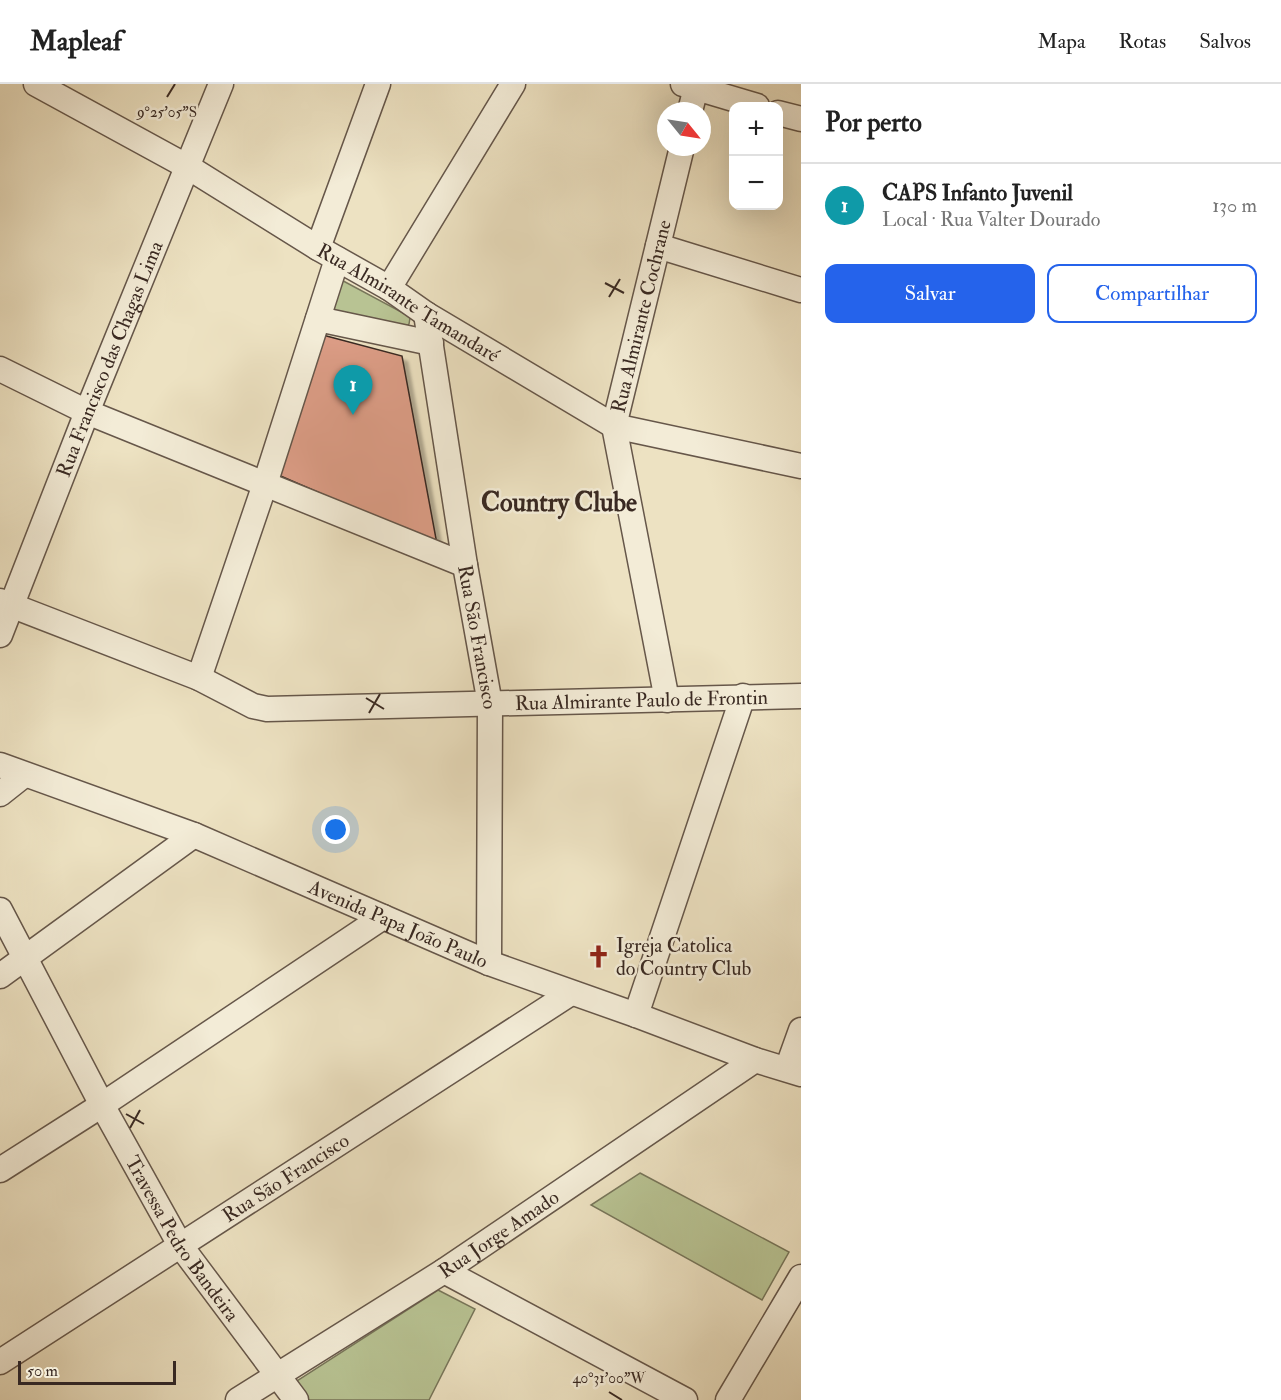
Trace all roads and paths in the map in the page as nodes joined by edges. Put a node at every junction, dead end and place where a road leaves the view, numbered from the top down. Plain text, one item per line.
1 (36, 84) edge
2 (221, 84) edge
3 (378, 84) edge
4 (513, 84) edge
5 (691, 92) edge
6 (738, 102) edge
7 (783, 115) edge
8 (801, 120) edge
9 (680, 156) edge
10 (188, 167) junction
11 (658, 246) junction
12 (327, 253) junction
13 (389, 288) junction
14 (801, 290) edge
15 (426, 314) junction
16 (318, 319) junction
17 (431, 344) junction
18 (0, 369) edge
19 (87, 412) junction
20 (614, 426) junction
21 (801, 466) edge
22 (265, 484) junction
23 (465, 565) junction
24 (5, 603) edge
25 (0, 635) edge
26 (200, 678) junction
27 (743, 696) junction
28 (801, 696) edge
29 (667, 700) junction
30 (490, 704) junction
31 (0, 765) edge
32 (24, 774) junction
33 (0, 794) edge
34 (194, 834) junction
35 (0, 909) edge
36 (383, 917) junction
37 (26, 956) junction
38 (489, 963) junction
39 (0, 976) edge
40 (571, 993) junction
41 (636, 1015) junction
42 (801, 1030) edge
43 (755, 1060) junction
44 (794, 1072) edge
45 (102, 1105) junction
46 (0, 1170) edge
47 (180, 1245) junction
48 (444, 1271) junction
49 (801, 1276) edge
50 (0, 1362) edge
51 (277, 1375) junction
52 (238, 1400) edge
53 (296, 1400) edge
54 (685, 1400) edge
55 (728, 1400) edge

1 - 10 street, Rua Almirante Tamandaré
2 - 10 street, Rua Francisco das Chagas Lima
3 - 12 street
4 - 13 street
5 - 6 street
7 - 8 street
9 - 11 street, Rua Almirante Cochrane
10 - 12 street, Rua Almirante Tamandaré
10 - 19 street, Rua Francisco das Chagas Lima
11 - 14 street
11 - 20 street, Rua Almirante Cochrane
12 - 13 street, Rua Almirante Tamandaré
12 - 16 street
13 - 15 street, Rua Almirante Tamandaré
15 - 17 street, Rua São Francisco
15 - 20 street, Rua Almirante Tamandaré
16 - 17 street
16 - 22 street
17 - 23 street, Rua São Francisco
18 - 19 street
19 - 22 street
19 - 24 street, Rua Francisco das Chagas Lima
20 - 21 street, Rua Almirante Tamandaré
20 - 29 street, Rua Almirante Cochrane
22 - 23 street
22 - 26 street
23 - 30 street, Rua São Francisco
24 - 25 street, Rua Francisco das Chagas Lima
24 - 26 street
26 - 30 street, Rua Almirante Paulo de Frontin
27 - 28 street, Rua Almirante Paulo de Frontin
27 - 29 street, Rua Almirante Paulo de Frontin
27 - 41 street
29 - 30 street, Rua Almirante Paulo de Frontin
30 - 38 street, Rua São Francisco
31 - 32 street, Avenida Papa João Paulo
32 - 33 street
32 - 34 street, Avenida Papa João Paulo
34 - 36 street, Avenida Papa João Paulo
34 - 37 street
35 - 37 street, Travessa Pedro Bandeira
36 - 38 street, Avenida Papa João Paulo
36 - 45 street
37 - 39 street
37 - 45 street, Travessa Pedro Bandeira
38 - 40 street, Avenida Papa João Paulo
40 - 41 street, Avenida Papa João Paulo
40 - 47 street, Rua São Francisco
41 - 43 street, Avenida Papa João Paulo
42 - 44 street
43 - 44 street, Avenida Papa João Paulo
43 - 48 street, Rua Jorge Amado
45 - 46 street
45 - 47 street, Travessa Pedro Bandeira
47 - 50 street, Rua São Francisco
47 - 51 street, Travessa Pedro Bandeira
48 - 51 street, Rua Jorge Amado
48 - 54 street
49 - 55 street
51 - 52 street, Rua Jorge Amado
51 - 53 street, Travessa Pedro Bandeira

